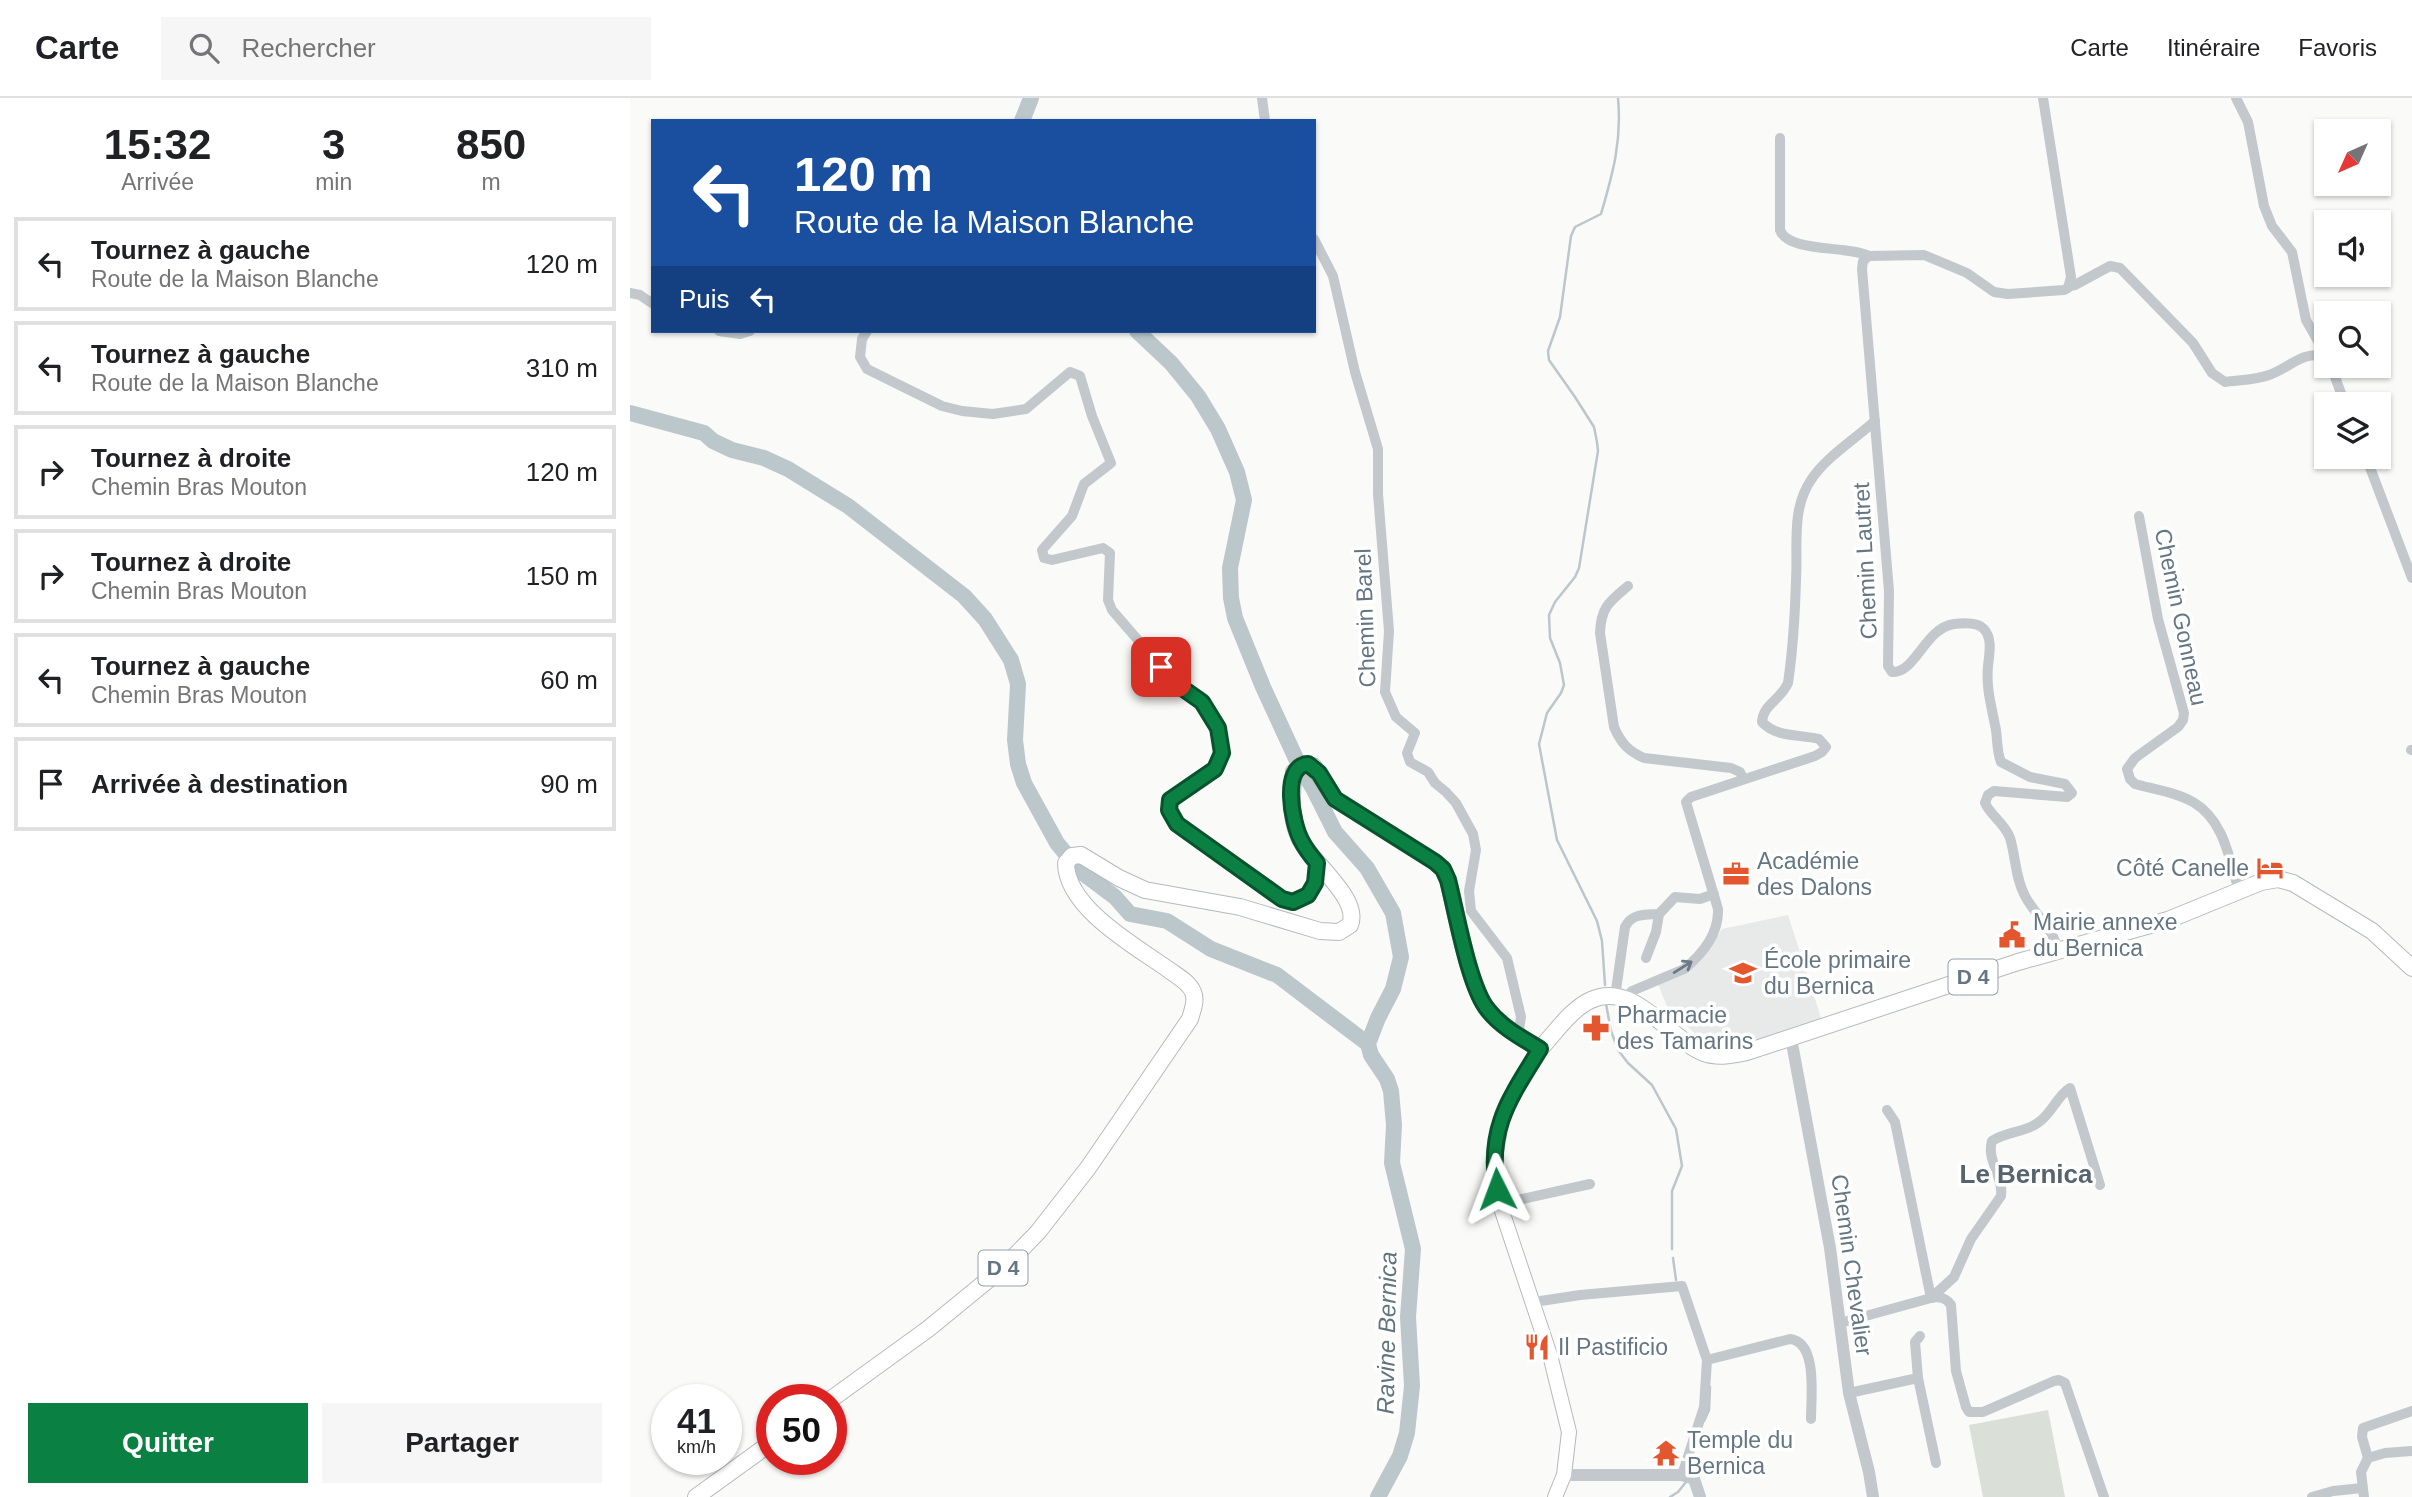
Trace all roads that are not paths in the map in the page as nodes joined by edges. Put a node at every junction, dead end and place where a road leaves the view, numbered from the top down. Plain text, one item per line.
1 (1262, 98) edge
2 (2043, 98) edge
3 (2236, 98) edge
4 (1265, 119) edge
5 (1780, 138) dead end
6 (1316, 243) edge
7 (1869, 256) junction
8 (2070, 286) junction
9 (630, 293) edge
10 (651, 303) edge
11 (866, 333) edge
12 (2314, 334) edge
13 (2314, 354) edge
14 (1875, 421) junction
15 (2371, 469) edge
16 (2139, 516) dead end
17 (2412, 578) edge
18 (1628, 586) dead end
19 (1743, 779) junction
20 (1317, 863) junction
21 (2239, 891) junction
22 (1713, 894) junction
23 (1659, 914) junction
24 (2059, 952) junction
25 (1646, 958) dead end
26 (2412, 968) edge
27 (1619, 998) junction
28 (1518, 1036) junction
29 (1791, 1038) junction
30 (1540, 1049) junction
31 (1887, 1110) dead end
32 (1590, 1184) dead end
33 (2100, 1185) dead end
34 (1500, 1204) junction
35 (1931, 1298) junction
36 (1534, 1302) junction
37 (1840, 1323) junction
38 (1920, 1336) dead end
39 (1707, 1360) junction
40 (1918, 1378) junction
41 (847, 1388) edge
42 (1849, 1393) junction
43 (2412, 1411) edge
44 (1811, 1419) dead end
45 (2412, 1451) edge
46 (756, 1454) edge
47 (2368, 1458) junction
48 (1936, 1463) dead end
49 (1564, 1475) junction
50 (1682, 1475) junction
51 (2363, 1493) edge
52 (696, 1497) edge
53 (1555, 1497) edge
54 (1700, 1497) edge
55 (1873, 1497) edge
56 (2104, 1497) edge
57 (2312, 1497) edge

1 - 4 street
2 - 8 street
3 - 12 street
5 - 7 street
6 - 28 street, Chemin Barel
7 - 8 street
7 - 14 street, Chemin Lautret
8 - 13 street
9 - 10 street
11 - 20 street
14 - 19 street
14 - 24 street, Chemin Lautret
15 - 17 street
16 - 21 street, Chemin Gonneau
18 - 19 street
19 - 22 street
20 - 28 main road, D 4
20 - 41 main road, D 4
21 - 24 main road, D 4
21 - 26 main road, D 4
22 - 23 street
27 -> 22 street
23 - 25 street
23 - 27 street
24 - 29 main road, D 4
27 - 29 main road, D 4
27 - 30 main road
28 - 30 main road, D 4
29 - 37 street, Chemin Chevalier
30 - 34 main road
31 - 35 street
32 - 34 street
33 - 35 street
34 - 36 main road
35 - 37 street
35 - 56 street
36 - 39 street
36 - 49 main road
37 - 42 street, Chemin Chevalier
38 - 40 street
39 - 44 street
39 - 50 street
40 - 42 street
40 - 48 street
42 - 55 street, Chemin Chevalier
43 - 47 street
45 - 47 street
46 - 52 main road
47 - 51 street
49 - 50 street
49 - 53 main road
50 - 54 street
51 - 57 street

